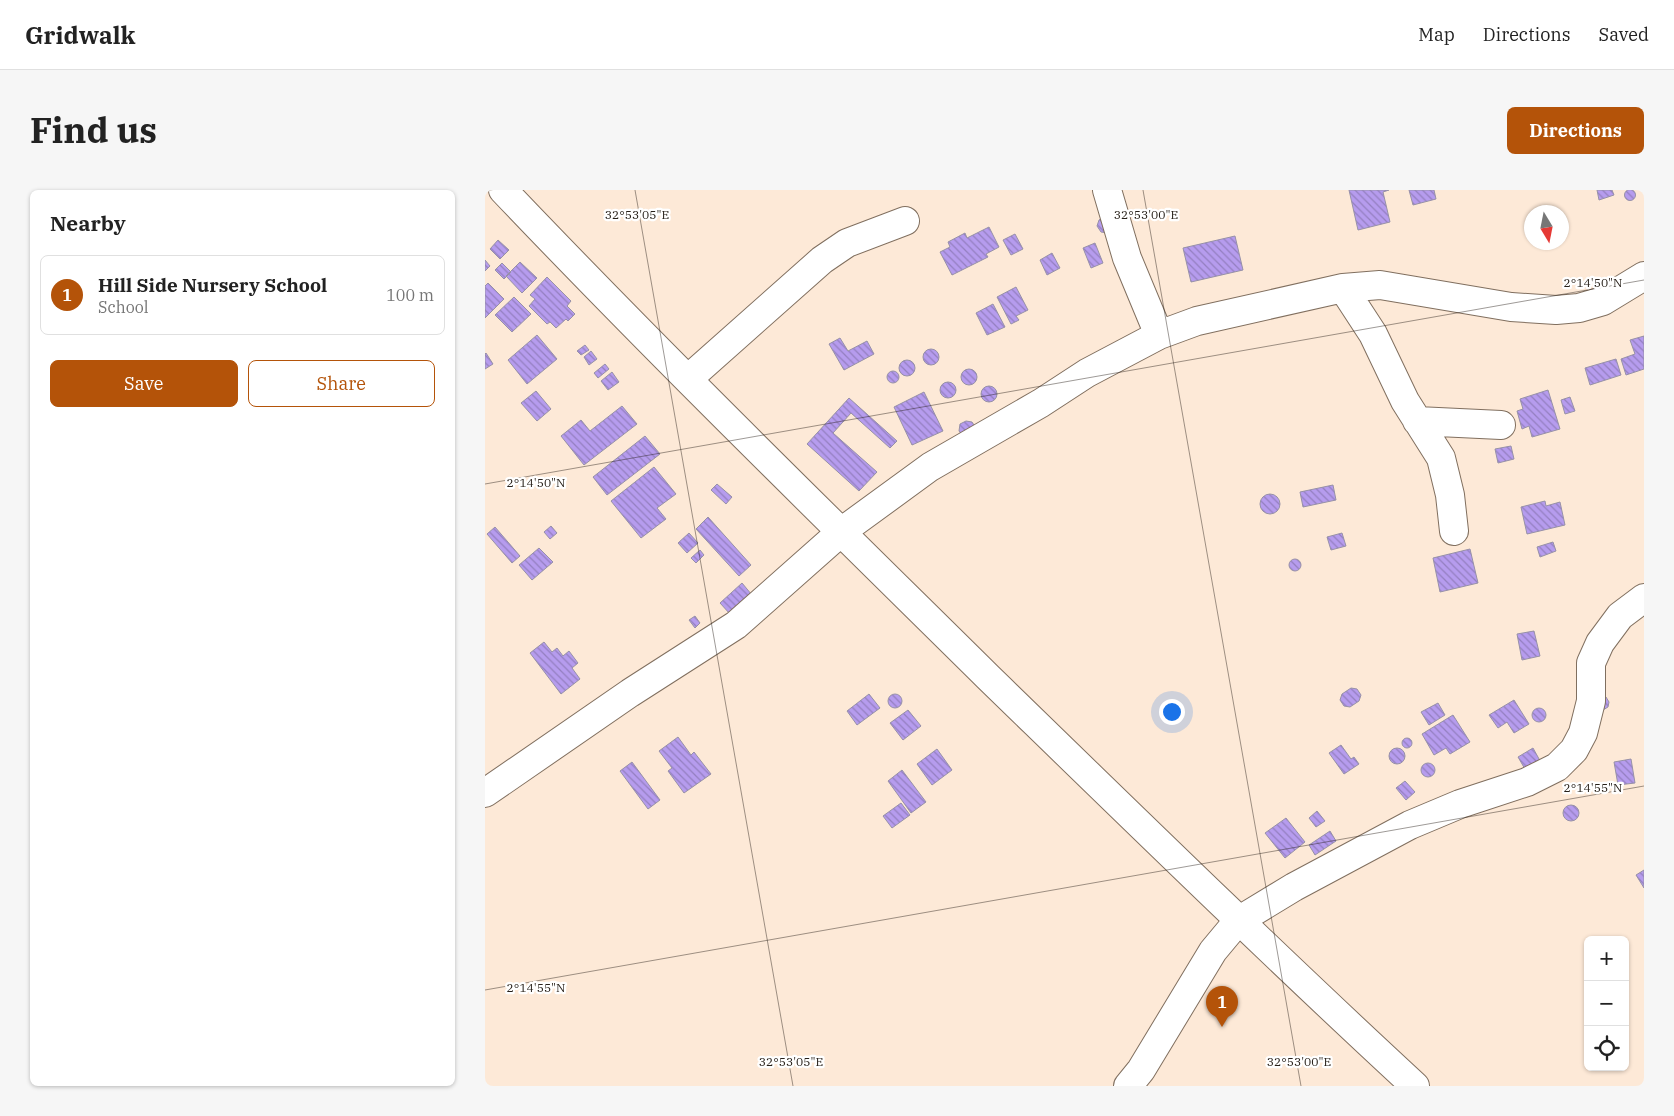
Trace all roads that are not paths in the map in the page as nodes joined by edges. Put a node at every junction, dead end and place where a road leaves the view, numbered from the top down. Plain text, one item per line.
1 (503, 190) edge
2 (1107, 190) edge
3 (905, 222) dead end
4 (1644, 276) edge
5 (1343, 288) junction
6 (1159, 335) junction
7 (688, 379) junction
8 (1417, 421) junction
9 (1501, 425) dead end
10 (1453, 531) dead end
11 (841, 532) junction
12 (1644, 598) edge
13 (485, 793) edge
14 (1238, 921) junction
15 (1127, 1086) edge
16 (1415, 1086) edge

1 - 7 street
2 - 6 street
3 - 7 street
4 - 5 street
5 - 6 street
5 - 8 street
6 - 11 street
7 - 11 street
8 - 9 street
8 - 10 street
11 - 13 street
11 - 14 street
12 - 14 street
14 - 15 street
14 - 16 street

